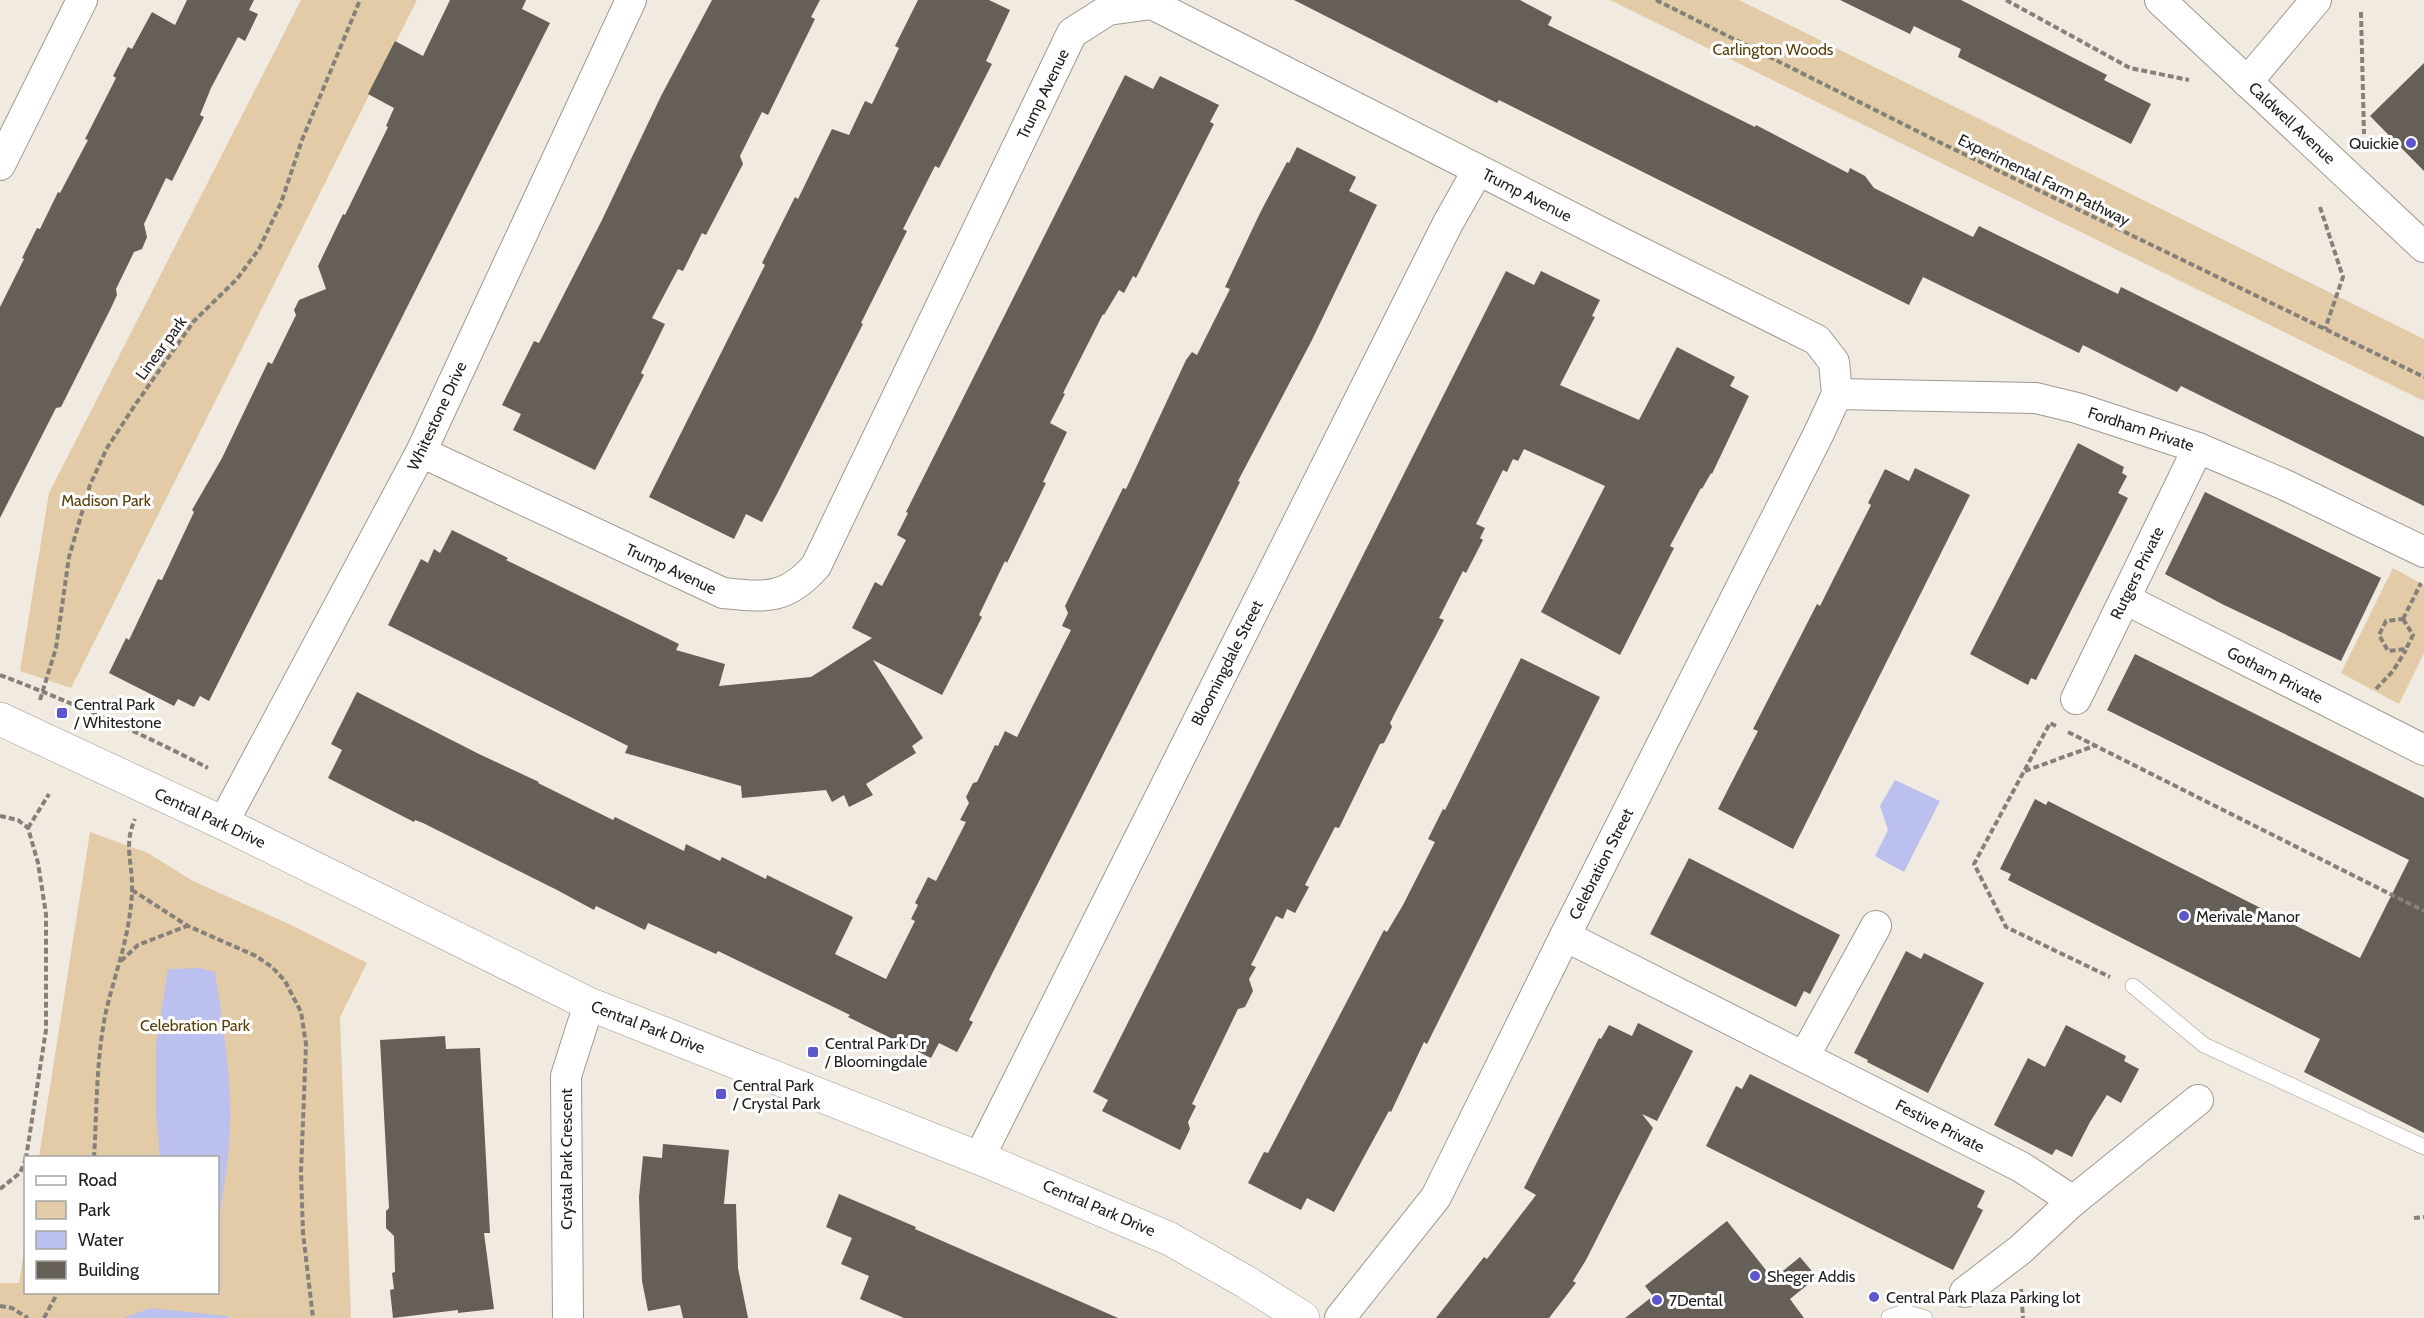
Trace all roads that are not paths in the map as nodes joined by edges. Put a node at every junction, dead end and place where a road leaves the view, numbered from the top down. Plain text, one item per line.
1 (82, 0) edge
2 (631, 0) edge
3 (2160, 0) edge
4 (2316, 0) edge
5 (2247, 82) junction
6 (0, 165) edge
7 (1478, 170) junction
8 (2424, 247) edge
9 (1837, 394) junction
10 (2198, 448) junction
11 (421, 452) junction
12 (2424, 552) edge
13 (2126, 599) junction
14 (2076, 699) dead end
15 (0, 719) edge
16 (2424, 750) edge
17 (223, 823) junction
18 (1876, 926) dead end
19 (1565, 936) junction
20 (2133, 986) road end
21 (589, 1004) junction
22 (1804, 1057) junction
23 (2198, 1100) dead end
24 (2424, 1147) edge
25 (979, 1158) junction
26 (2073, 1201) junction
27 (1965, 1292) dead end
28 (1889, 1317) edge
29 (568, 1318) edge
30 (1303, 1318) edge
31 (1340, 1318) edge
32 (1925, 1318) edge

1 - 6 street
2 - 11 street, Whitestone Drive
3 - 5 street, Caldwell Avenue
4 - 5 street
5 - 8 street, Caldwell Avenue
7 - 9 street, Trump Avenue
7 - 11 street, Trump Avenue
7 - 25 street, Bloomingdale Street
9 - 10 street, Fordham Private
9 - 19 street, Celebration Street
10 - 12 street, Fordham Private
10 - 13 street, Rutgers Private
11 - 17 street, Whitestone Drive
13 - 14 street, Rutgers Private
13 - 16 street, Gotham Private
15 - 17 street, Central Park Drive
17 - 21 street, Central Park Drive
18 - 22 street
19 - 22 street, Festive Private
19 - 31 street, Celebration Street
20 - 24 lane
21 - 25 street, Central Park Drive
21 - 29 street, Crystal Park Crescent
22 - 26 street, Festive Private
23 - 26 street
25 - 30 street, Central Park Drive
26 - 27 street
28 - 32 lane

